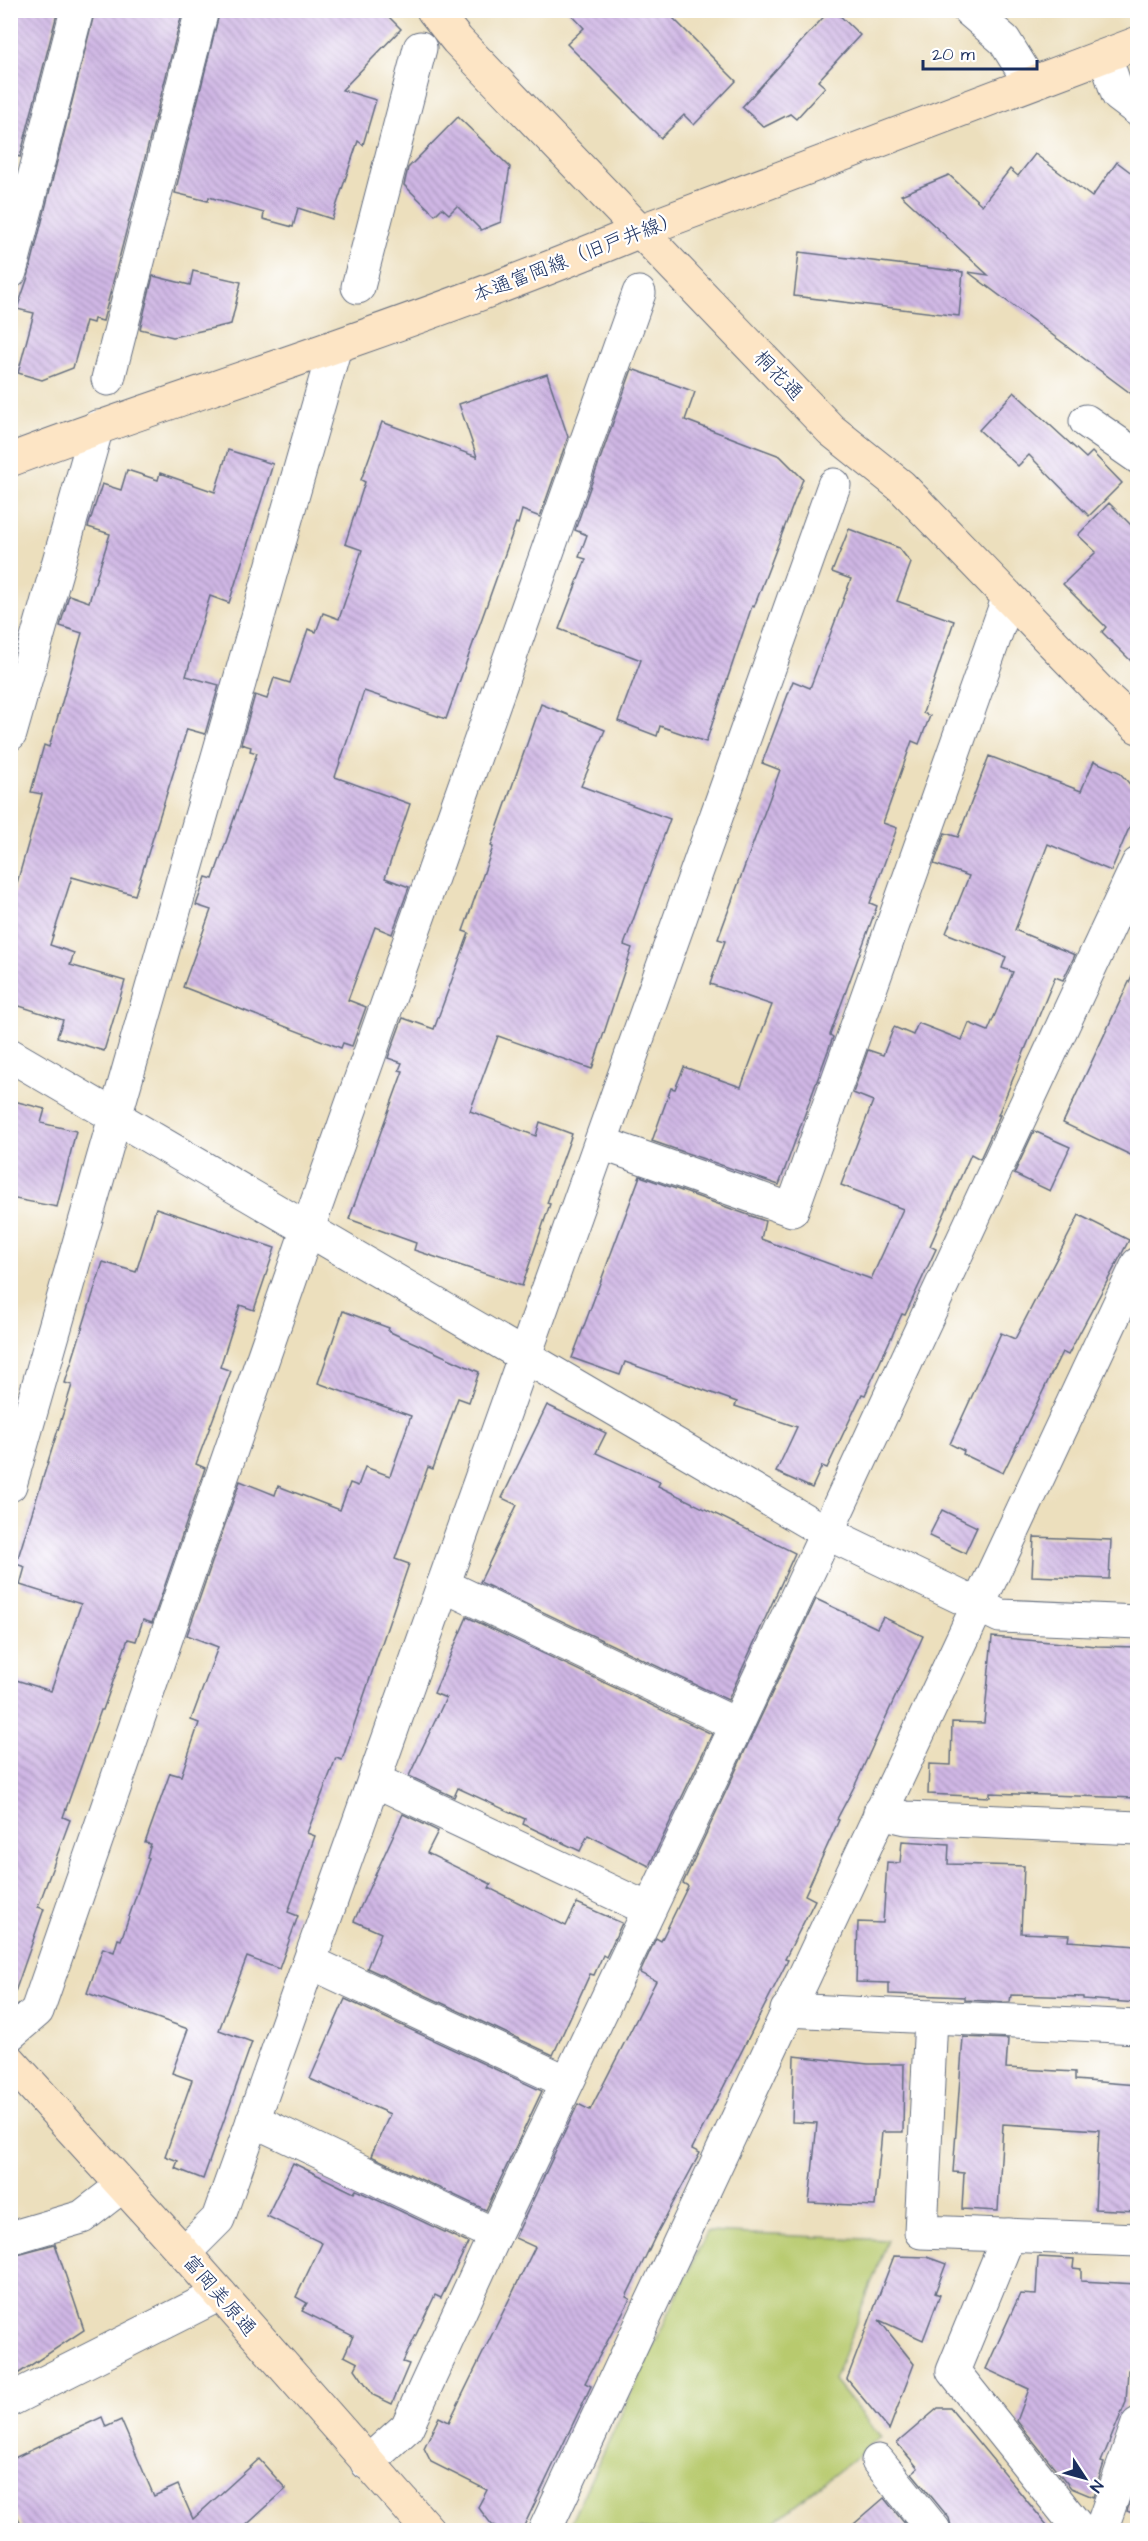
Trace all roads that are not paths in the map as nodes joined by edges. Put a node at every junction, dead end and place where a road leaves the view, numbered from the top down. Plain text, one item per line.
1 (77, 10) edge
2 (202, 10) edge
3 (433, 10) edge
4 (969, 10) edge
5 (1137, 43) edge
6 (420, 48) dead end
7 (1105, 56) junction
8 (1030, 82) junction
9 (1137, 110) edge
10 (640, 231) junction
11 (10, 272) edge
12 (358, 287) dead end
13 (639, 293) dead end
14 (334, 347) junction
15 (108, 380) dead end
16 (1086, 421) dead end
17 (97, 427) junction
18 (1137, 457) edge
19 (10, 460) edge
20 (834, 484) dead end
21 (1008, 599) junction
22 (1137, 727) edge
23 (10, 734) edge
24 (1137, 864) edge
25 (10, 1055) edge
26 (114, 1116) junction
27 (601, 1143) junction
28 (307, 1231) junction
29 (1137, 1264) edge
30 (524, 1357) junction
31 (10, 1485) edge
32 (825, 1532) junction
33 (443, 1585) junction
34 (977, 1604) junction
35 (1137, 1622) edge
36 (737, 1725) junction
37 (374, 1780) junction
38 (880, 1812) junction
39 (1137, 1828) edge
40 (648, 1909) junction
41 (310, 1962) junction
42 (787, 2010) junction
43 (931, 2017) junction
44 (1137, 2027) edge
45 (10, 2034) edge
46 (10, 2061) edge
47 (567, 2082) junction
48 (253, 2120) junction
49 (122, 2186) junction
50 (495, 2235) junction
51 (1009, 2235) junction
52 (10, 2238) edge
53 (1137, 2240) edge
54 (184, 2253) junction
55 (220, 2294) junction
56 (10, 2400) edge
57 (1137, 2424) edge
58 (878, 2461) dead end
59 (367, 2463) junction
60 (428, 2530) edge
61 (545, 2530) edge
62 (934, 2530) edge
63 (1080, 2530) edge
64 (1101, 2530) edge

1 - 11 street
2 - 15 street
3 - 10 street, 桐花通
4 - 8 street
5 - 7 street, 本通富岡線（旧戸井線）
6 - 12 street
7 - 8 street, 本通富岡線（旧戸井線）
7 - 9 street
8 - 10 street, 本通富岡線（旧戸井線）
10 - 14 street, 本通富岡線（旧戸井線）
10 - 21 street, 桐花通
13 - 28 street
14 - 17 street, 本通富岡線（旧戸井線）
14 - 26 street
16 - 18 street
17 - 19 street, 本通富岡線（旧戸井線）
17 - 23 street
20 - 27 street
21 - 22 street, 桐花通
21 - 27 street
24 - 32 street
25 - 26 street
26 - 28 street
26 - 31 street
27 - 30 street
28 - 30 street
28 - 45 street
29 - 34 street
30 - 32 street
30 - 33 street
32 - 34 street
32 - 36 street
33 - 36 street
33 - 37 street
34 - 35 street
34 - 38 street
36 - 40 street
37 - 40 street
37 - 41 street
38 - 39 street
38 - 42 street
40 - 47 street
41 - 47 street
41 - 48 street
42 - 43 street
42 - 61 street
43 - 44 street
43 - 51 street
46 - 49 street, 富岡美原通
47 - 50 street
48 - 50 street
48 - 54 street
49 - 52 street
49 - 54 street, 富岡美原通
50 - 59 street
51 - 53 street
51 - 63 street
54 - 55 street, 富岡美原通
55 - 56 street
55 - 59 street, 富岡美原通
57 - 64 street
58 - 62 street
59 - 60 street, 富岡美原通

